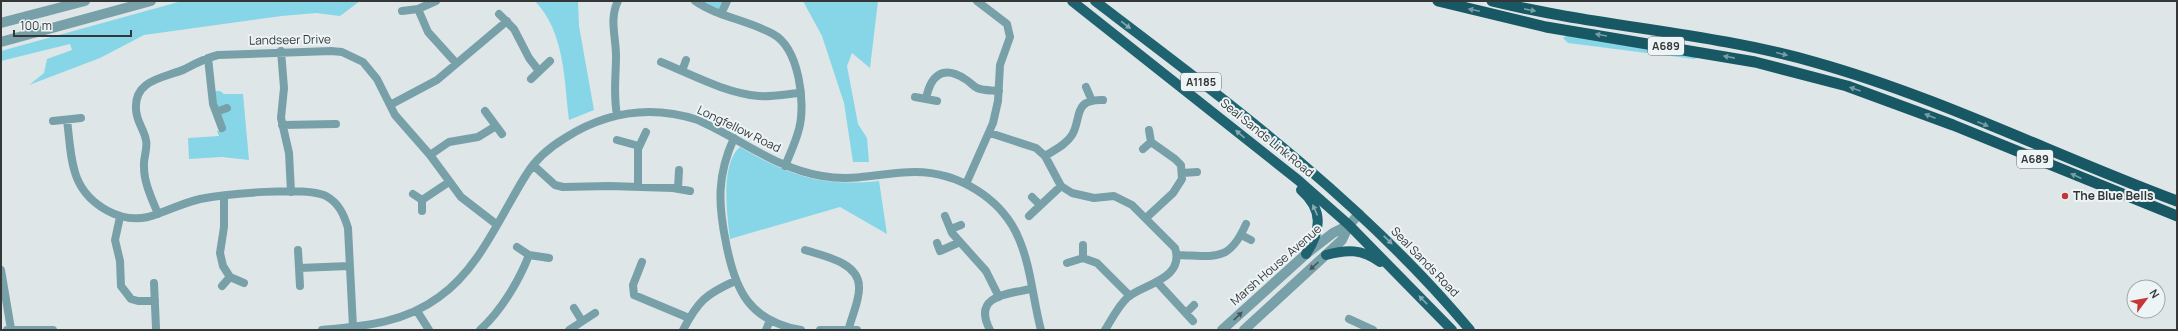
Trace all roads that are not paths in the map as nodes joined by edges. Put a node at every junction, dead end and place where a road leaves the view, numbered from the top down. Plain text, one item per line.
1 (85, 1) edge
2 (151, 1) edge
3 (436, 1) edge
4 (618, 1) edge
5 (694, 1) edge
6 (727, 1) edge
7 (977, 1) edge
8 (1072, 1) edge
9 (1095, 1) edge
10 (1438, 1) edge
11 (1492, 1) edge
12 (418, 9) junction
13 (402, 11) dead end
14 (499, 14) dead end
15 (721, 14) junction
16 (507, 22) junction
17 (1, 23) edge
18 (1, 42) edge
19 (281, 51) junction
20 (208, 58) junction
21 (686, 60) dead end
22 (550, 61) dead end
23 (661, 62) dead end
24 (456, 63) junction
25 (539, 71) junction
26 (682, 71) junction
27 (531, 79) dead end
28 (1086, 87) dead end
29 (999, 91) junction
30 (799, 93) junction
31 (915, 97) dead end
32 (926, 99) junction
33 (1103, 100) dead end
34 (937, 101) dead end
35 (1092, 101) junction
36 (390, 105) junction
37 (227, 108) dead end
38 (485, 111) dead end
39 (216, 112) junction
40 (1956, 113) junction
41 (617, 115) junction
42 (81, 118) dead end
43 (67, 120) junction
44 (53, 121) dead end
45 (336, 124) dead end
46 (282, 125) junction
47 (1953, 125) junction
48 (496, 126) junction
49 (222, 128) dead end
50 (1149, 130) dead end
51 (646, 132) dead end
52 (990, 133) junction
53 (502, 134) dead end
54 (734, 138) junction
55 (617, 140) dead end
56 (1151, 142) junction
57 (639, 146) junction
58 (1143, 149) dead end
59 (430, 155) junction
60 (1045, 156) junction
61 (2063, 156) junction
62 (1270, 159) junction
63 (533, 165) junction
64 (785, 166) junction
65 (2058, 169) junction
66 (679, 170) dead end
67 (2098, 170) junction
68 (1183, 172) junction
69 (1197, 172) dead end
70 (449, 182) junction
71 (2093, 183) junction
72 (966, 184) junction
73 (1061, 186) junction
74 (638, 187) junction
75 (678, 189) junction
76 (690, 191) dead end
77 (290, 192) junction
78 (2154, 193) junction
79 (412, 194) dead end
80 (224, 196) junction
81 (1032, 197) dead end
82 (422, 200) junction
83 (2177, 201) edge
84 (1039, 204) junction
85 (2150, 206) junction
86 (422, 211) dead end
87 (158, 214) junction
88 (1359, 214) junction
89 (945, 216) dead end
90 (1029, 216) dead end
91 (2177, 216) edge
92 (120, 217) junction
93 (1146, 218) junction
94 (496, 224) junction
95 (1246, 224) dead end
96 (961, 225) dead end
97 (1349, 225) junction
98 (950, 228) junction
99 (1241, 235) junction
100 (1251, 240) dead end
101 (960, 242) junction
102 (937, 243) dead end
103 (1083, 245) dead end
104 (517, 247) dead end
105 (298, 250) dead end
106 (805, 250) dead end
107 (1306, 254) junction
108 (529, 255) junction
109 (1177, 255) junction
110 (1326, 255) junction
111 (549, 258) dead end
112 (1083, 258) junction
113 (642, 262) dead end
114 (1066, 263) dead end
115 (349, 266) junction
116 (300, 268) junction
117 (1, 270) edge
118 (1396, 272) junction
119 (230, 277) junction
120 (735, 281) junction
121 (244, 283) dead end
122 (1158, 283) junction
123 (154, 284) dead end
124 (222, 286) dead end
125 (300, 286) dead end
126 (1031, 289) junction
127 (1130, 296) junction
128 (999, 297) junction
129 (154, 301) junction
130 (1194, 305) dead end
131 (574, 308) dead end
132 (417, 311) junction
133 (595, 313) dead end
134 (1186, 313) junction
135 (689, 318) junction
136 (1349, 319) dead end
137 (770, 320) junction
138 (582, 321) junction
139 (1193, 321) dead end
140 (1356, 326) edge
141 (353, 327) junction
142 (156, 328) dead end
143 (853, 329) edge
144 (9, 330) edge
145 (53, 330) edge
146 (322, 330) edge
147 (428, 330) edge
148 (482, 330) edge
149 (569, 330) edge
150 (683, 330) edge
151 (766, 330) edge
152 (801, 330) edge
153 (820, 330) edge
154 (990, 330) edge
155 (1041, 330) edge
156 (1105, 330) edge
157 (1222, 330) edge
158 (1244, 330) edge
159 (1374, 330) edge
160 (1452, 330) edge
161 (1470, 330) edge

1 - 17 street
2 - 18 street
3 - 12 street
4 - 41 street
5 - 15 street
6 - 15 street
7 - 29 street
62 -> 8 main road, Seal Sands Link Road / A1185
9 -> 88 main road, Seal Sands Link Road / A1185
47 -> 10 highway, A689
11 -> 40 highway, A689
12 - 13 street
12 - 24 street
14 - 16 street
15 - 30 street
16 - 24 street
16 - 25 street
19 - 20 street, Landseer Drive
19 - 36 street, Landseer Drive
19 - 46 street
20 - 39 street
20 - 87 street, Landseer Drive
21 - 26 street
22 - 25 street
23 - 26 street
24 - 36 street
25 - 27 street
26 - 30 street
28 - 35 street
29 - 32 street
29 - 52 street
30 - 64 street
31 - 32 street
32 - 34 street
33 - 35 street
35 - 60 street
36 - 59 street, Landseer Drive
37 - 39 street
38 - 48 street
39 - 49 street
40 - 47 highway
40 -> 61 highway, A689
41 - 54 street, Longfellow Road
41 - 63 street, Longfellow Road
42 - 43 street
43 - 44 street
43 - 92 street
45 - 46 street
46 - 77 street
47 - 65 highway, A689
48 - 53 street
48 - 59 street
50 - 56 street
51 - 57 street
52 - 60 street
52 - 72 street
54 - 64 street, Longfellow Road
54 - 120 street
55 - 57 street
56 - 58 street
56 - 68 street
57 - 74 street
59 - 70 street, Landseer Drive
60 - 73 street
61 - 65 highway
61 - 67 highway, A689
62 - 97 main road, Seal Sands Link Road / A1185
107 -> 62 main road, A1185
63 - 74 street
63 - 94 street, Longfellow Road
64 - 72 street, Longfellow Road
71 -> 65 highway, A689
66 - 75 street
67 - 71 highway
67 - 78 highway, A689
68 - 69 street
68 - 93 street
70 - 82 street
70 - 94 street, Landseer Drive
71 - 85 highway, A689
72 - 126 street, Longfellow Road
73 - 84 street
73 - 93 street
74 - 75 street
75 - 76 street
77 - 80 street
77 - 115 street
78 - 83 highway, A689
78 - 85 highway
79 - 82 street
80 - 87 street
80 - 119 street
81 - 84 street
82 - 86 street
84 - 90 street
85 - 91 highway, A689
87 - 92 street
88 - 97 street, Marsh House Avenue
88 -> 161 main road, Seal Sands Road / A1185
89 - 98 street
92 - 129 street
93 - 109 street
94 - 132 street, Longfellow Road
95 - 99 street
96 - 98 street
97 - 107 street, Marsh House Avenue
97 - 110 street, Marsh House Avenue
97 - 118 main road, A1185
98 - 101 street
99 - 100 street
99 - 109 street
101 - 102 street
101 - 128 street
103 - 112 street
104 - 108 street
105 - 116 street
106 - 143 street
157 -> 107 street, Marsh House Avenue
108 - 111 street
108 - 148 street
109 - 122 street
110 - 118 main road
110 -> 158 street, Marsh House Avenue
112 - 114 street
112 - 127 street
113 - 135 street
115 - 116 street
115 - 141 street
116 - 125 street
117 - 144 street
160 -> 118 main road, A1185
119 - 121 street
119 - 124 street
120 - 135 street
120 - 137 street
122 - 127 street
122 - 134 street
123 - 129 street
126 - 128 street
126 - 155 street, Longfellow Road
127 - 156 street
128 - 154 street
129 - 142 street
130 - 134 street
131 - 138 street
132 - 141 street, Longfellow Road
132 - 147 street
133 - 138 street
134 - 139 street
135 - 150 street
136 - 140 street
137 - 151 street
137 - 152 street
138 - 149 street
140 - 159 street
141 - 146 street, Longfellow Road
143 - 153 street
144 - 145 street

